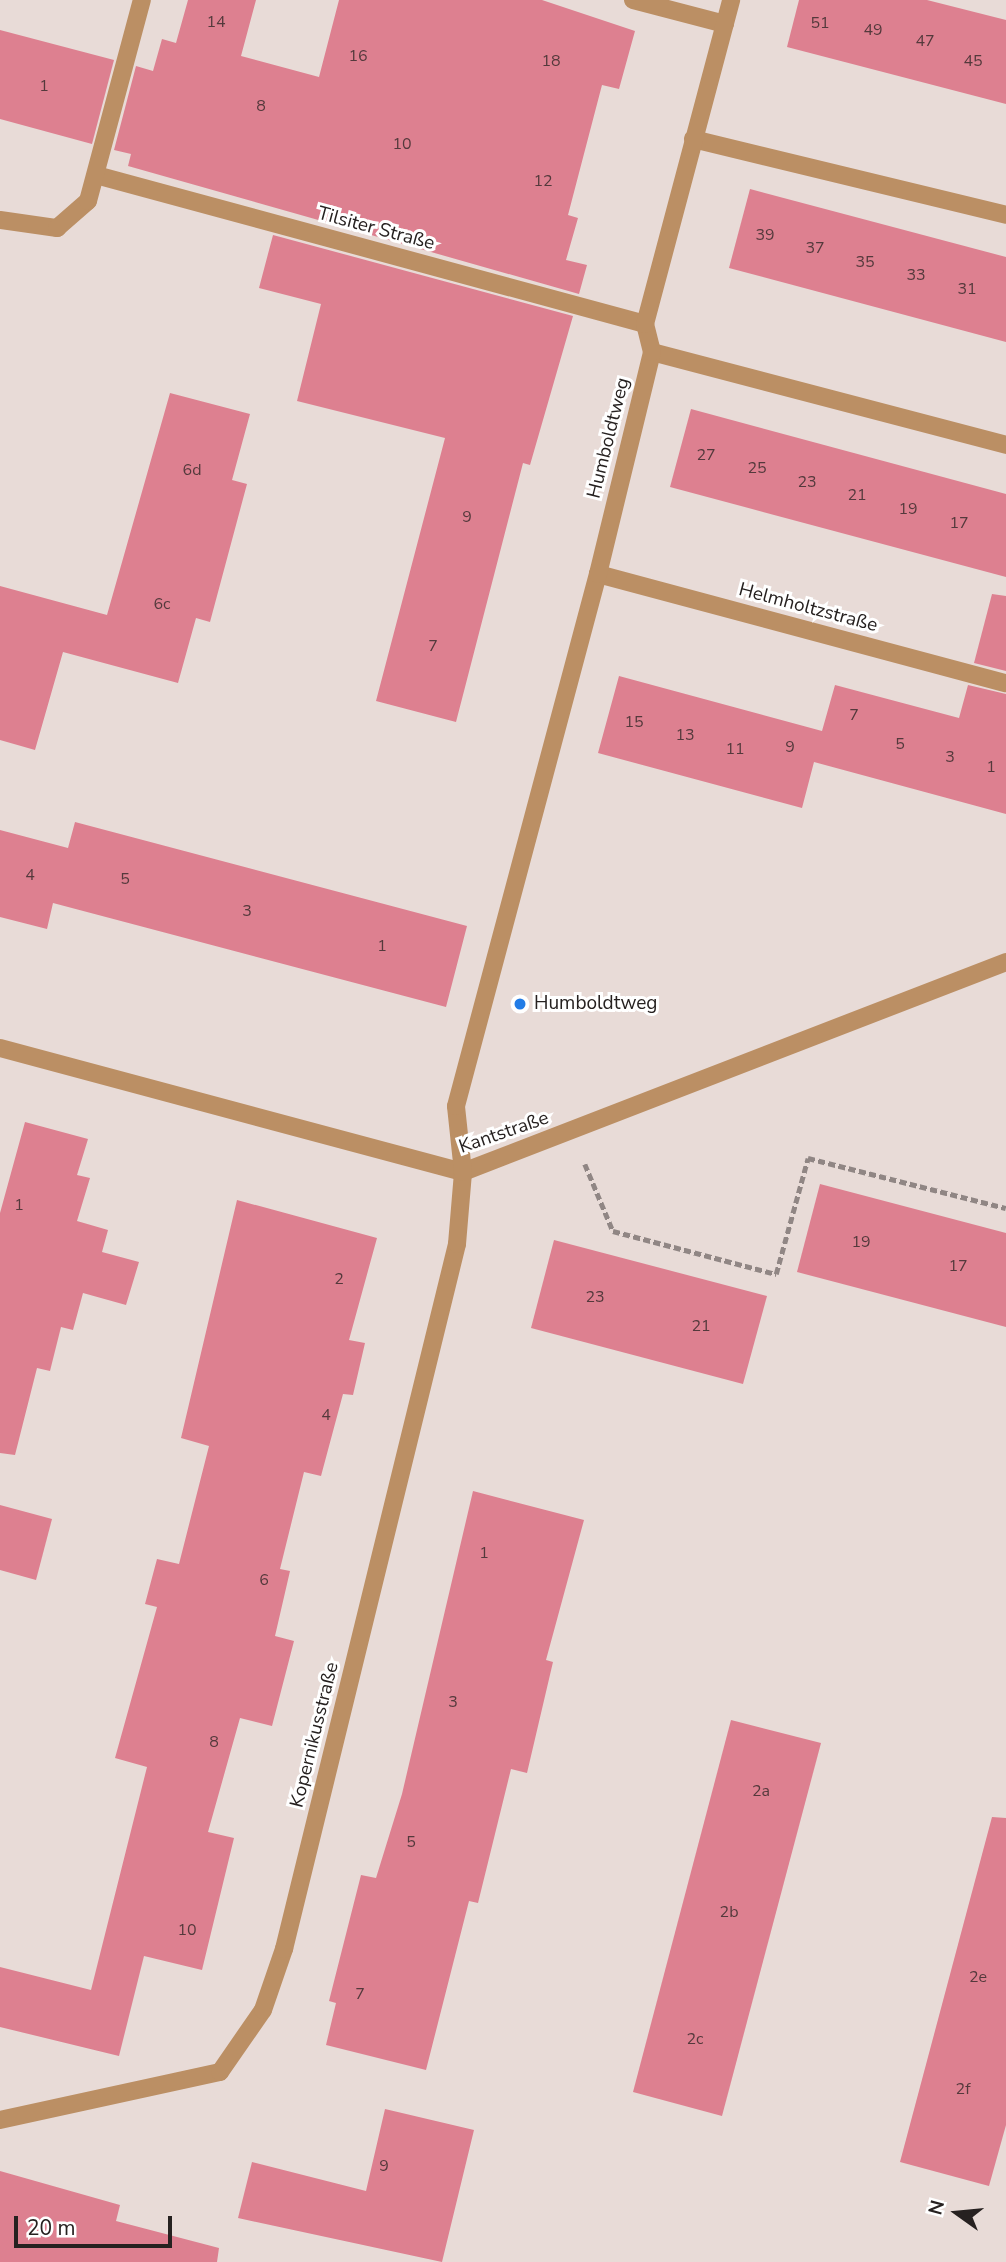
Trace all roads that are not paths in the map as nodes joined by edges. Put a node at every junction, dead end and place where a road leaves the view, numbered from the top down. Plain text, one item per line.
1 (142, 0) edge
2 (633, 0) edge
3 (731, 0) edge
4 (725, 24) junction
5 (693, 139) junction
6 (96, 174) junction
7 (1006, 215) edge
8 (0, 220) edge
9 (646, 324) junction
10 (652, 352) junction
11 (1006, 445) edge
12 (598, 574) junction
13 (1006, 683) edge
14 (1006, 962) edge
15 (0, 1048) edge
16 (463, 1172) junction
17 (0, 2120) edge

1 - 6 street
2 - 4 street
3 - 4 street, Humboldtweg
4 - 5 street, Humboldtweg
5 - 7 street
5 - 9 street, Humboldtweg
6 - 8 street
6 - 9 street, Tilsiter Straße
9 - 10 street, Humboldtweg
10 - 11 street
10 - 12 street, Humboldtweg
12 - 13 street, Helmholtzstraße
12 - 16 street, Humboldtweg
14 - 16 street, Kantstraße
15 - 16 street, Kantstraße
16 - 17 street, Kopernikusstraße

